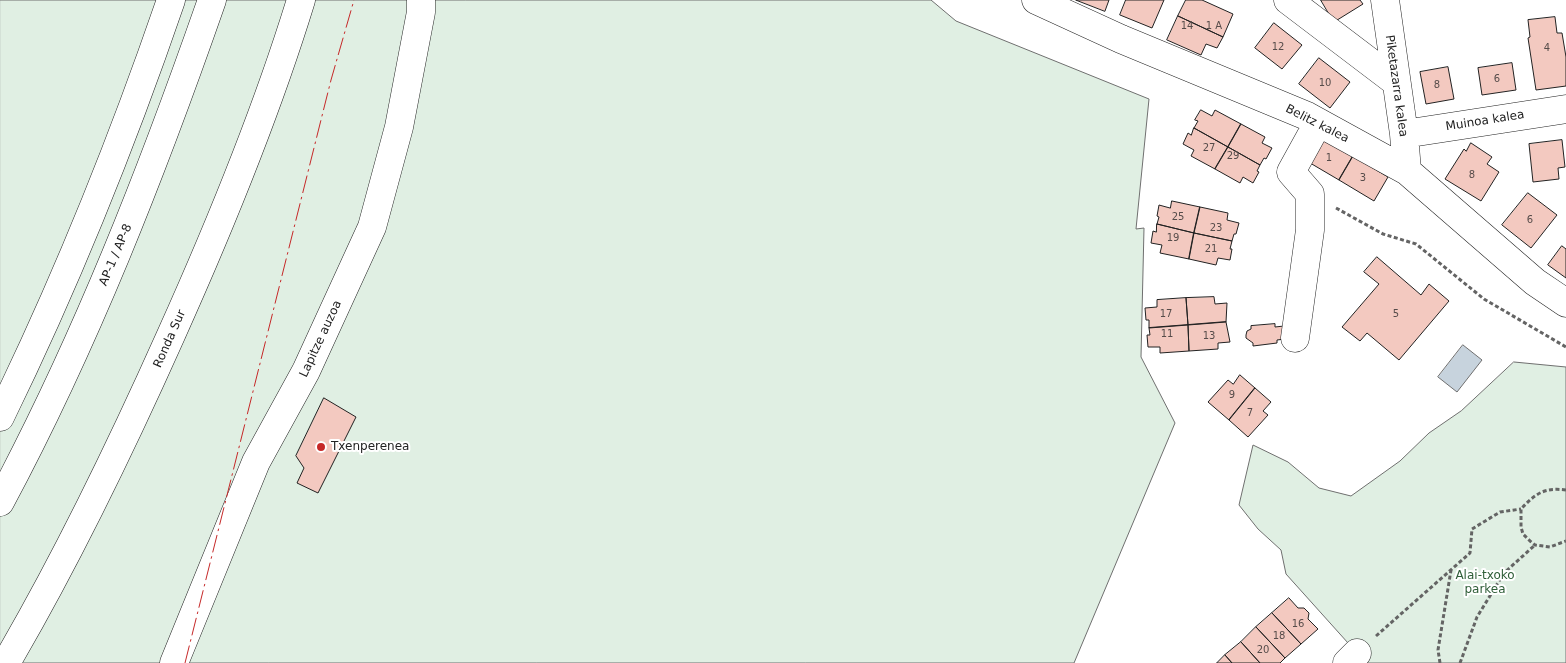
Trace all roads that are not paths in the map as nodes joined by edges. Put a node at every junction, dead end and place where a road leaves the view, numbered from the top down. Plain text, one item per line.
1 (171, 0) edge
2 (212, 0) edge
3 (301, 0) edge
4 (421, 0) edge
5 (1036, 0) edge
6 (1288, 0) edge
7 (1385, 0) edge
8 (1396, 82) junction
9 (1566, 109) edge
10 (1318, 123) junction
11 (1404, 134) junction
12 (1407, 171) junction
13 (1566, 303) edge
14 (1295, 338) dead end
15 (0, 416) edge
16 (0, 502) edge
17 (6, 663) edge
18 (174, 663) edge

1 - 15 main road
2 - 16 main road, AP-1 / AP-8
3 - 17 main road, Ronda Sur
4 - 18 main road, Lapitze auzoa
5 - 10 main road, Belitz kalea
6 - 8 main road
7 - 8 main road, Piketazarra kalea
8 - 11 main road, Piketazarra kalea
9 - 11 main road, Muinoa kalea
10 - 12 main road, Belitz kalea
10 - 14 main road
11 - 12 main road, Piketazarra kalea
12 - 13 main road, Belitz kalea

